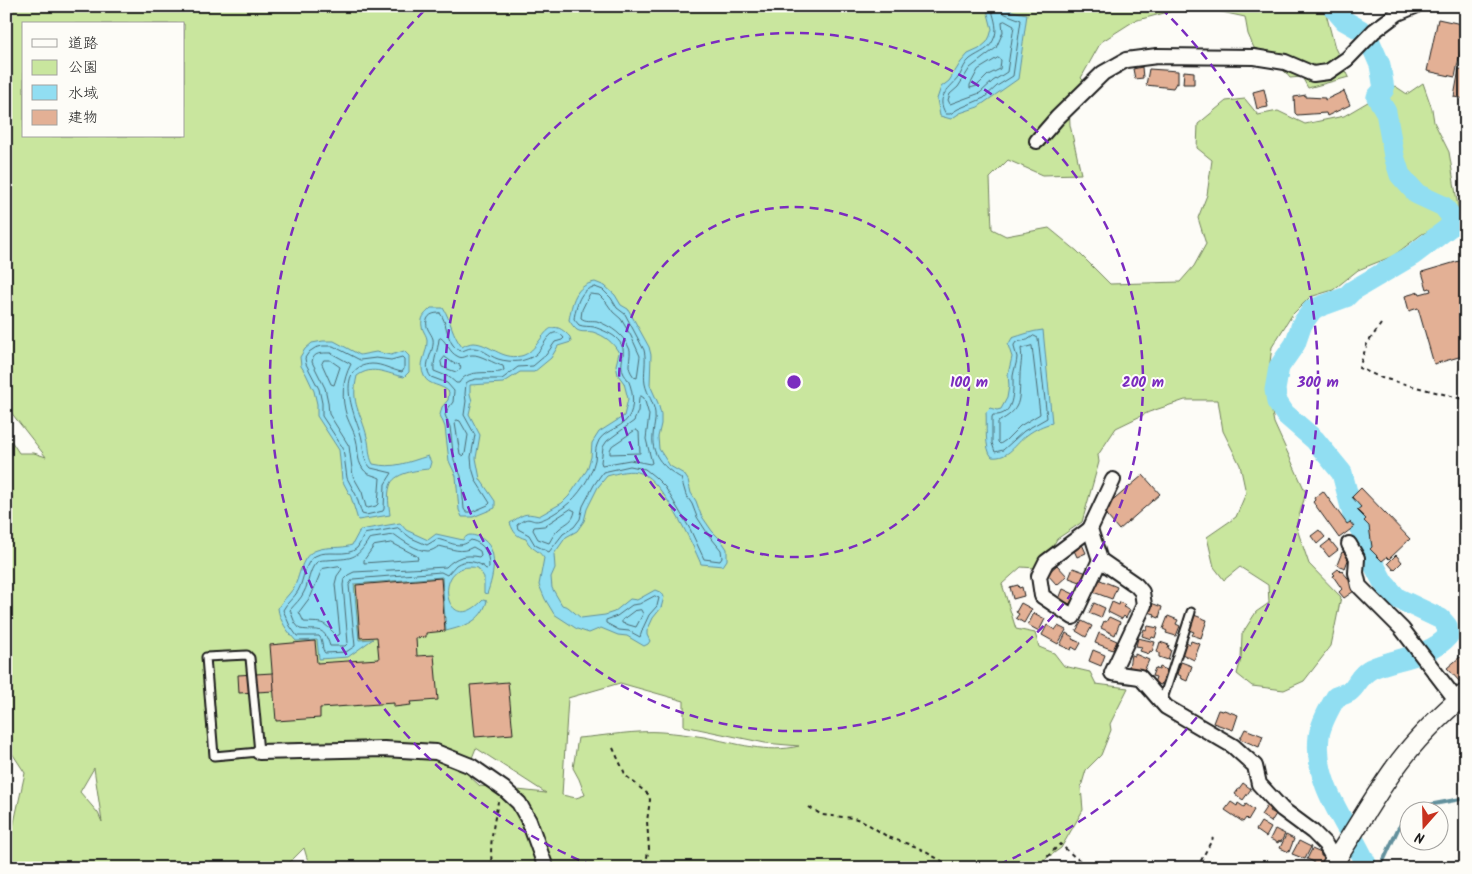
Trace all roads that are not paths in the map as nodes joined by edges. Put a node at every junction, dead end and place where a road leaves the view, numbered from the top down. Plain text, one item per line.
1 (1415, 6) edge
2 (1037, 141) dead end
3 (1113, 480) dead end
4 (1090, 528) junction
5 (1349, 544) dead end
6 (1100, 560) junction
7 (1191, 612) dead end
8 (1461, 697) edge
9 (1162, 702) junction
10 (259, 752) junction
11 (1332, 865) edge
12 (546, 868) edge

1 - 2 street
3 - 4 street
4 - 6 street
4 - 6 street
5 - 8 street
6 - 9 street
7 - 9 lane
8 - 11 street
9 - 11 street
10 - 10 lane
10 - 12 street

